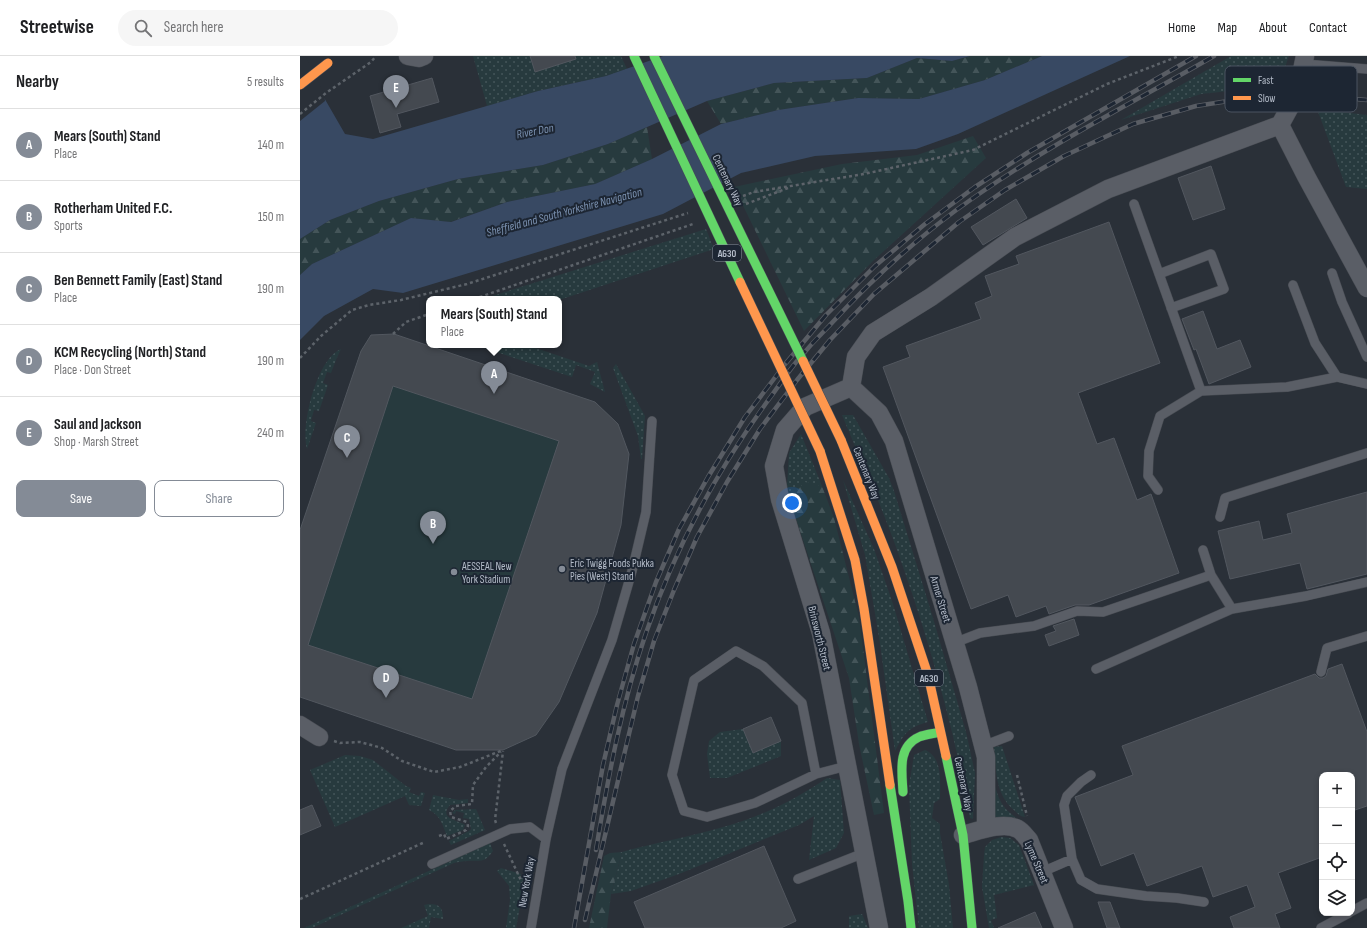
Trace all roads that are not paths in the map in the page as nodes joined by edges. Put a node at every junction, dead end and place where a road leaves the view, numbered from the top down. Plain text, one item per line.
1 (337, 56) edge
2 (408, 56) edge
3 (424, 56) edge
4 (634, 56) edge
5 (654, 56) edge
6 (1305, 60) edge
7 (1346, 66) edge
8 (1357, 68) edge
9 (1367, 69) edge
10 (300, 85) edge
11 (1287, 112) edge
12 (1280, 124) junction
13 (1134, 204) dead end
14 (1332, 273) dead end
15 (1159, 274) junction
16 (1292, 285) dead end
17 (1367, 288) edge
18 (1171, 308) junction
19 (1367, 357) edge
20 (1337, 377) junction
21 (1367, 384) edge
22 (851, 387) junction
23 (1201, 391) junction
24 (652, 420) dead end
25 (1367, 453) edge
26 (1158, 490) dead end
27 (1220, 517) dead end
28 (1203, 550) dead end
29 (1211, 575) junction
30 (1367, 582) edge
31 (1232, 609) junction
32 (1367, 636) edge
33 (954, 643) junction
34 (1096, 669) dead end
35 (1321, 672) dead end
36 (300, 725) edge
37 (940, 732) junction
38 (1009, 736) dead end
39 (319, 738) road end
40 (983, 746) junction
41 (847, 766) junction
42 (816, 774) junction
43 (1091, 775) dead end
44 (904, 805) dead end
45 (904, 821) dead end
46 (986, 828) junction
47 (963, 835) junction
48 (546, 839) junction
49 (864, 853) junction
50 (1072, 859) junction
51 (432, 864) dead end
52 (1042, 872) junction
53 (798, 879) dead end
54 (908, 901) junction
55 (1204, 902) dead end
56 (1367, 903) edge
57 (1355, 909) edge
58 (1343, 916) edge
59 (531, 928) edge
60 (879, 928) edge
61 (911, 928) edge
62 (972, 928) edge
63 (1064, 928) edge
64 (1321, 928) edge

1 - 10 main road, bridge
2 - 3 street
4 - 54 main road, A630, bridge
5 - 37 main road, Centenary Way / A630, bridge
6 - 7 lane
8 - 9 lane
11 - 12 street
12 - 17 street
12 - 22 street
13 - 15 lane
14 - 19 lane
15 - 18 lane
15 - 18 lane
16 - 20 lane
18 - 23 lane
20 - 21 lane
20 - 23 lane
22 - 33 street, Armer Street
22 - 41 street, Brinsworth Street
23 - 26 lane
24 - 48 lane, New York Way
25 - 27 lane
28 - 29 lane
29 - 31 lane
29 - 33 lane
30 - 31 lane
31 - 34 lane
32 - 35 lane
33 - 40 street, Armer Street
36 - 39 street
37 - 44 main road
37 - 47 main road, Centenary Way / A630
38 - 40 lane
40 - 46 street, Armer Street
41 - 42 lane
41 - 49 street, Brinsworth Street
42 - 42 lane
43 - 50 lane
45 - 54 main road, A630
46 - 47 street, Lyme Street
46 - 52 street, Lyme Street
47 - 62 main road, Centenary Way / A630
48 - 51 lane
48 - 59 lane, New York Way
49 - 53 lane
49 - 60 street, Brinsworth Street
50 - 52 lane
50 - 55 lane
52 - 63 street, Lyme Street
54 - 61 main road, A630
56 - 57 lane
58 - 64 lane

